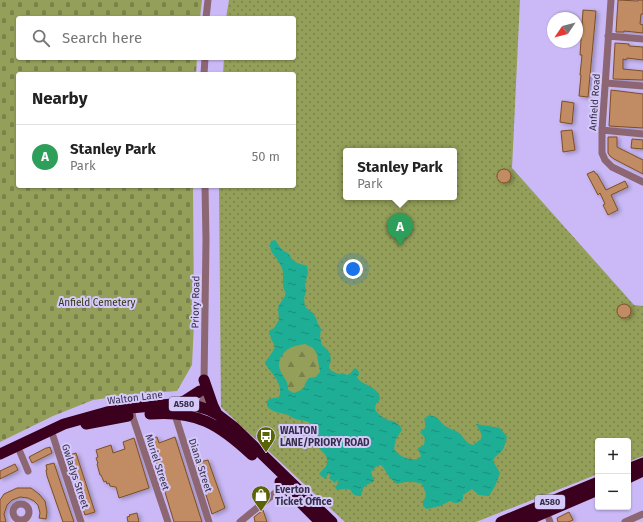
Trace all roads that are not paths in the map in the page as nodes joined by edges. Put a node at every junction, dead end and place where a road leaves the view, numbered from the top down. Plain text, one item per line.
1 (208, 0) edge
2 (611, 0) edge
3 (206, 16) edge
4 (608, 36) junction
5 (643, 39) edge
6 (204, 60) edge
7 (204, 72) edge
8 (606, 83) junction
9 (643, 86) edge
10 (602, 130) junction
11 (643, 134) edge
12 (643, 182) edge
13 (205, 188) edge
14 (202, 384) junction
15 (176, 409) junction
16 (132, 412) junction
17 (196, 412) junction
18 (217, 414) junction
19 (53, 436) junction
20 (20, 452) junction
21 (0, 454) edge
22 (0, 462) edge
23 (643, 463) edge
24 (631, 468) edge
25 (28, 471) dead end
26 (643, 471) edge
27 (631, 477) edge
28 (595, 483) edge
29 (287, 484) junction
30 (595, 491) edge
31 (643, 514) edge
32 (81, 522) edge
33 (168, 522) edge
34 (209, 522) edge
35 (240, 522) edge
36 (320, 522) edge
37 (332, 522) edge
38 (501, 522) edge
39 (523, 522) edge
40 (625, 522) edge

1 - 3 street
2 - 4 street, Anfield Road
4 - 5 street
4 - 8 street, Anfield Road
6 - 7 street
8 - 9 street
8 - 10 street, Anfield Road
10 - 11 street
10 - 12 street, Anfield Road
13 - 14 street, Priory Road
14 - 15 highway
14 - 17 street
14 - 18 highway
15 - 16 highway, Walton Lane / A580
15 - 17 highway, Walton Lane / A580
15 - 34 street, Diana Street
16 - 19 highway, Walton Lane / A580
16 - 21 highway, Walton Lane / A580
16 - 33 street, Muriel Street
17 - 18 highway, Walton Lane / A580
17 - 29 highway, Walton Lane / A580
18 - 29 highway, Walton Lane / A580
19 - 20 highway, Walton Lane / A580
19 - 32 street, Gwladys Street
20 - 22 highway, Walton Lane / A580
20 - 25 street
23 - 24 highway
26 - 27 highway
28 - 38 highway, A580
29 - 35 street
29 - 36 highway, Walton Lane / A580
29 - 37 highway, Walton Lane / A580
30 - 39 highway, A580
31 - 40 street

